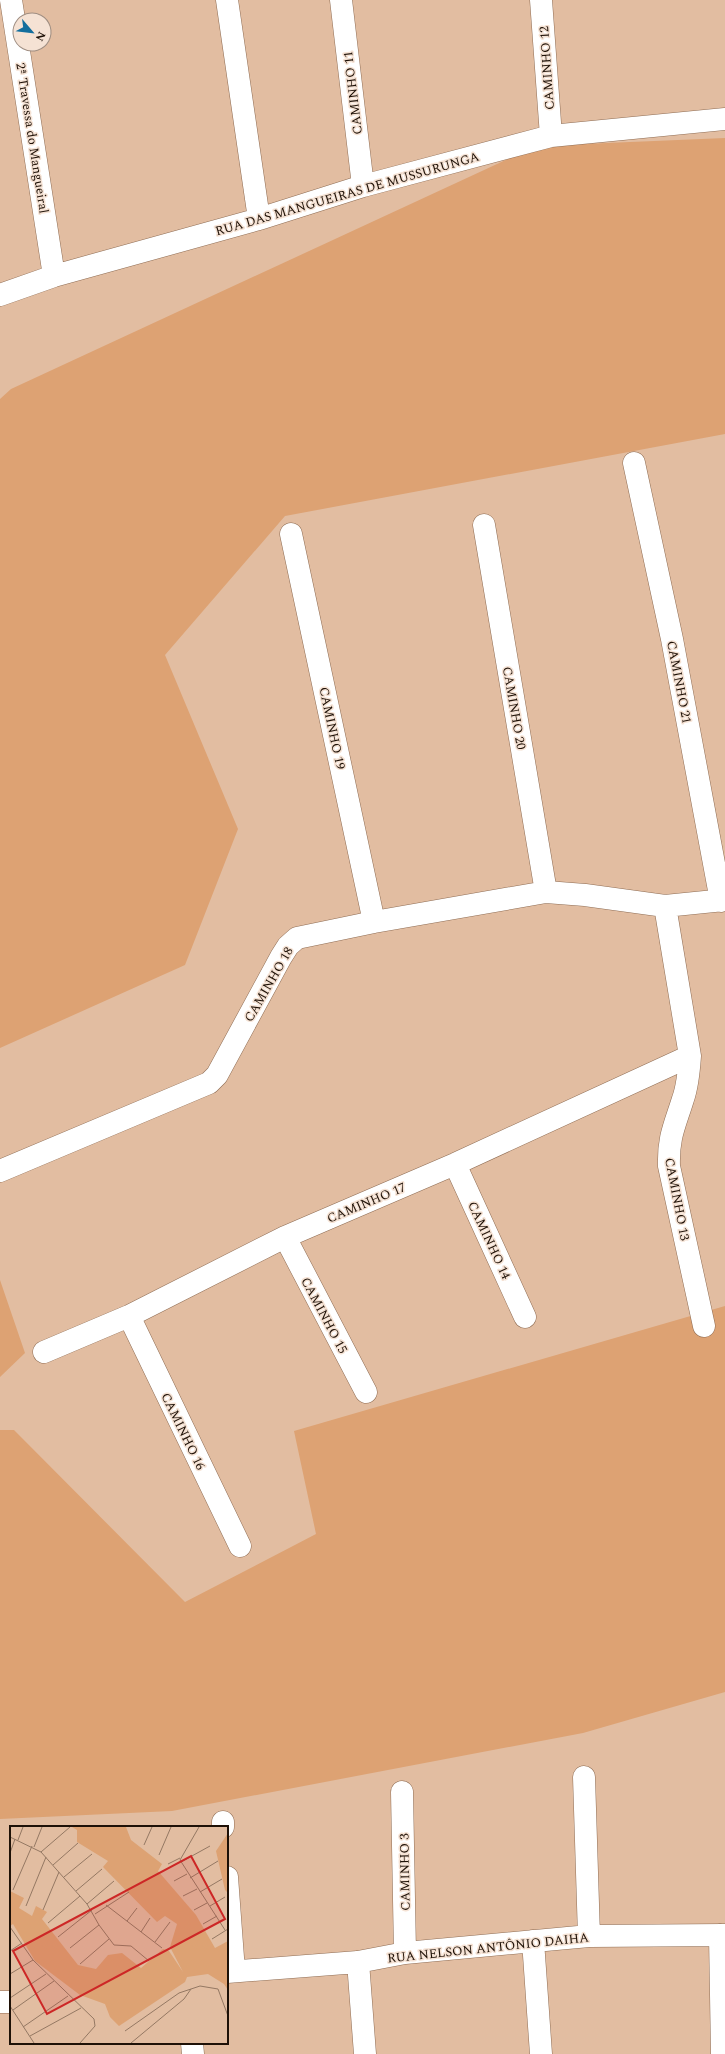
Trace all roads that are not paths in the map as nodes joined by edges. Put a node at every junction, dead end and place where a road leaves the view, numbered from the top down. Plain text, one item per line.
1 (12, 0) edge
2 (227, 0) edge
3 (341, 0) edge
4 (541, 0) edge
5 (725, 119) edge
6 (551, 136) junction
7 (364, 186) junction
8 (259, 218) junction
9 (54, 276) junction
10 (0, 295) edge
11 (634, 463) dead end
12 (484, 525) dead end
13 (291, 534) dead end
14 (546, 892) junction
15 (723, 901) edge
16 (665, 906) junction
17 (374, 922) junction
18 (690, 1056) junction
19 (455, 1164) junction
20 (0, 1171) edge
21 (285, 1237) junction
22 (129, 1316) junction
23 (525, 1317) dead end
24 (704, 1326) dead end
25 (44, 1352) dead end
26 (366, 1392) dead end
27 (240, 1546) dead end
28 (584, 1777) dead end
29 (402, 1792) dead end
30 (228, 1900) edge
31 (722, 1935) edge
32 (589, 1936) junction
33 (533, 1941) junction
34 (405, 1952) junction
35 (358, 1962) junction
36 (231, 1971) edge
37 (192, 2044) edge
38 (193, 2054) edge
39 (365, 2054) edge
40 (541, 2054) edge
41 (722, 2054) edge

1 - 9 street, 2ª Travessa do Mangueiral
2 - 8 street
3 - 7 street, CAMINHO 11
4 - 6 street, CAMINHO 12
5 - 6 street, RUA DAS MANGUEIRAS DE MUSSURUNGA
6 - 7 street, RUA DAS MANGUEIRAS DE MUSSURUNGA
7 - 8 street, RUA DAS MANGUEIRAS DE MUSSURUNGA
8 - 9 street, RUA DAS MANGUEIRAS DE MUSSURUNGA
9 - 10 street, RUA DAS MANGUEIRAS DE MUSSURUNGA
11 - 15 street, CAMINHO 21
12 - 14 street, CAMINHO 20
13 - 17 street, CAMINHO 19
14 - 16 street, CAMINHO 18
14 - 17 street, CAMINHO 18
15 - 16 street, CAMINHO 18
16 - 18 street, CAMINHO 13
17 - 20 street, CAMINHO 18
18 - 19 street, CAMINHO 17
18 - 24 street, CAMINHO 13
19 - 21 street, CAMINHO 17
19 - 23 street, CAMINHO 14
21 - 22 street, CAMINHO 17
21 - 26 street, CAMINHO 15
22 - 25 street, CAMINHO 17
22 - 27 street, CAMINHO 16
28 - 32 street
29 - 34 street, CAMINHO 3
30 - 36 street
31 - 32 street, RUA NELSON ANTÔNIO DAIHA
31 - 41 street
32 - 33 street, RUA NELSON ANTÔNIO DAIHA
33 - 34 street, RUA NELSON ANTÔNIO DAIHA
33 - 40 street
34 - 35 street, RUA NELSON ANTÔNIO DAIHA
35 - 36 street, RUA NELSON ANTÔNIO DAIHA
35 - 39 street
37 - 38 street

